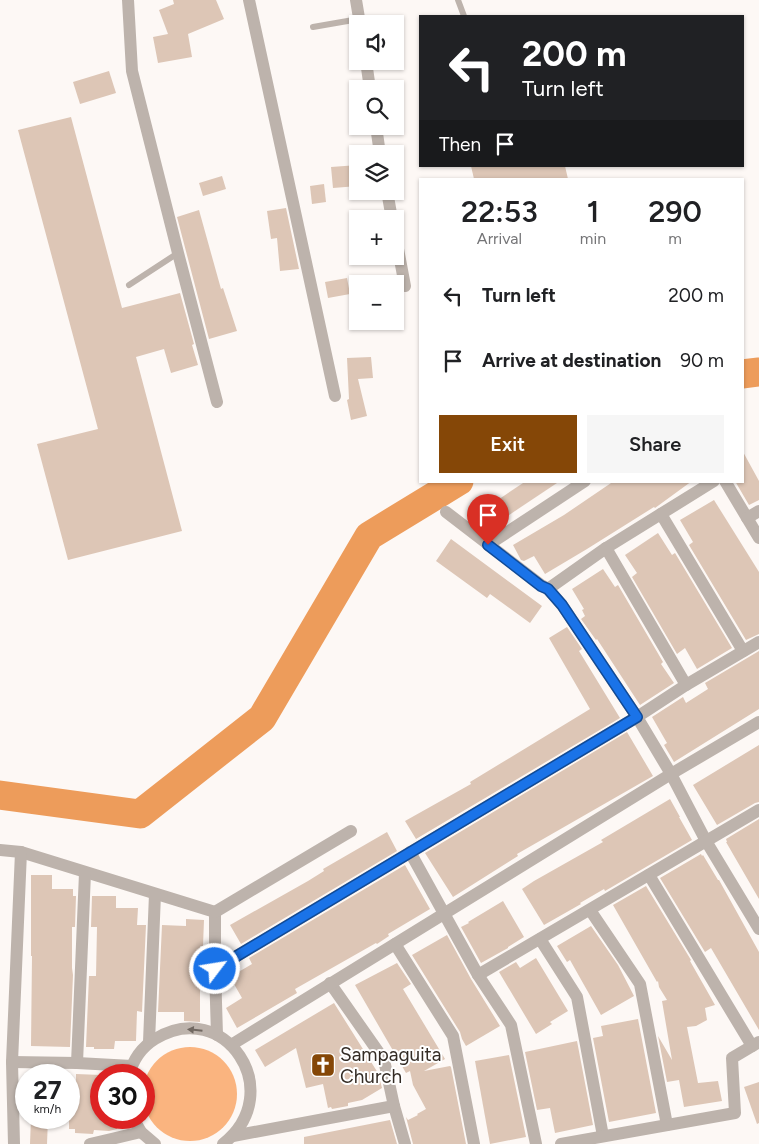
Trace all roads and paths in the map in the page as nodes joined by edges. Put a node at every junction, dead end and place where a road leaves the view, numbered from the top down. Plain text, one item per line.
1 (128, 0) edge
2 (249, 0) edge
3 (356, 0) edge
4 (458, 0) edge
5 (359, 15) edge
6 (464, 15) edge
7 (349, 22) edge
8 (313, 27) dead end
9 (178, 252) junction
10 (401, 265) edge
11 (129, 286) dead end
12 (405, 286) dead end
13 (335, 396) dead end
14 (217, 402) dead end
15 (581, 483) edge
16 (711, 483) edge
17 (727, 483) edge
18 (759, 511) edge
19 (446, 512) dead end
20 (661, 514) junction
21 (747, 518) junction
22 (759, 538) edge
23 (488, 545) junction
24 (606, 548) junction
25 (548, 589) junction
26 (759, 642) edge
27 (743, 651) junction
28 (686, 685) junction
29 (637, 717) junction
30 (759, 722) edge
31 (671, 774) junction
32 (759, 810) edge
33 (351, 832) dead end
34 (706, 841) junction
35 (0, 850) edge
36 (21, 852) junction
37 (410, 852) junction
38 (85, 873) junction
39 (649, 875) junction
40 (155, 894) junction
41 (590, 910) junction
42 (215, 912) junction
43 (444, 913) junction
44 (759, 929) edge
45 (540, 939) junction
46 (394, 944) junction
47 (215, 969) junction
48 (478, 975) junction
49 (330, 983) junction
50 (217, 1035) junction
51 (149, 1042) junction
52 (755, 1044) edge
53 (231, 1045) junction
54 (12, 1062) junction
55 (77, 1063) junction
56 (133, 1064) edge
57 (90, 1065) edge
58 (394, 1106) junction
59 (667, 1125) junction
60 (139, 1129) edge
61 (141, 1132) junction
62 (604, 1136) junction
63 (228, 1140) edge
64 (107, 1142) edge
65 (14, 1144) edge
66 (90, 1144) edge
67 (155, 1144) edge
68 (405, 1144) edge
69 (474, 1144) edge
70 (536, 1144) edge
71 (560, 1144) edge

1 - 9 street
2 - 13 street
3 - 5 street
4 - 6 lane
7 - 8 lane
9 - 11 lane
9 - 14 street
10 - 12 street
15 - 23 street
16 - 20 street
17 - 21 street
18 - 21 street
19 - 23 street
20 - 24 street
20 - 27 street
21 - 22 street
23 - 25 street
24 - 25 street
24 - 28 street
25 - 29 street
26 - 27 street
27 - 28 street
28 - 29 street
29 - 31 street
29 - 37 street
30 - 31 street
31 - 34 street
31 - 43 street
32 - 34 street
33 - 42 street
34 - 39 street
34 - 44 street
35 - 36 street
36 - 38 street
36 - 54 street
37 - 43 street
37 - 47 street
38 - 40 street
38 - 55 street
39 - 41 street
39 - 52 street
40 - 42 street
40 - 51 street
41 - 45 street
41 - 59 street
42 - 47 street
43 - 46 street
43 - 48 street
45 - 48 street
45 - 62 street
46 - 49 street
46 - 69 street
47 - 50 street
48 - 70 street
49 - 53 street
49 - 58 street
50 -> 51 street
50 - 53 street
51 - 56 street
52 - 59 street
53 - 63 street
54 - 55 street
54 - 65 street
55 - 57 street
58 - 63 street
58 - 68 street
59 - 62 street
60 - 61 street
61 - 64 street
61 - 67 street
62 - 71 street
64 - 66 street

